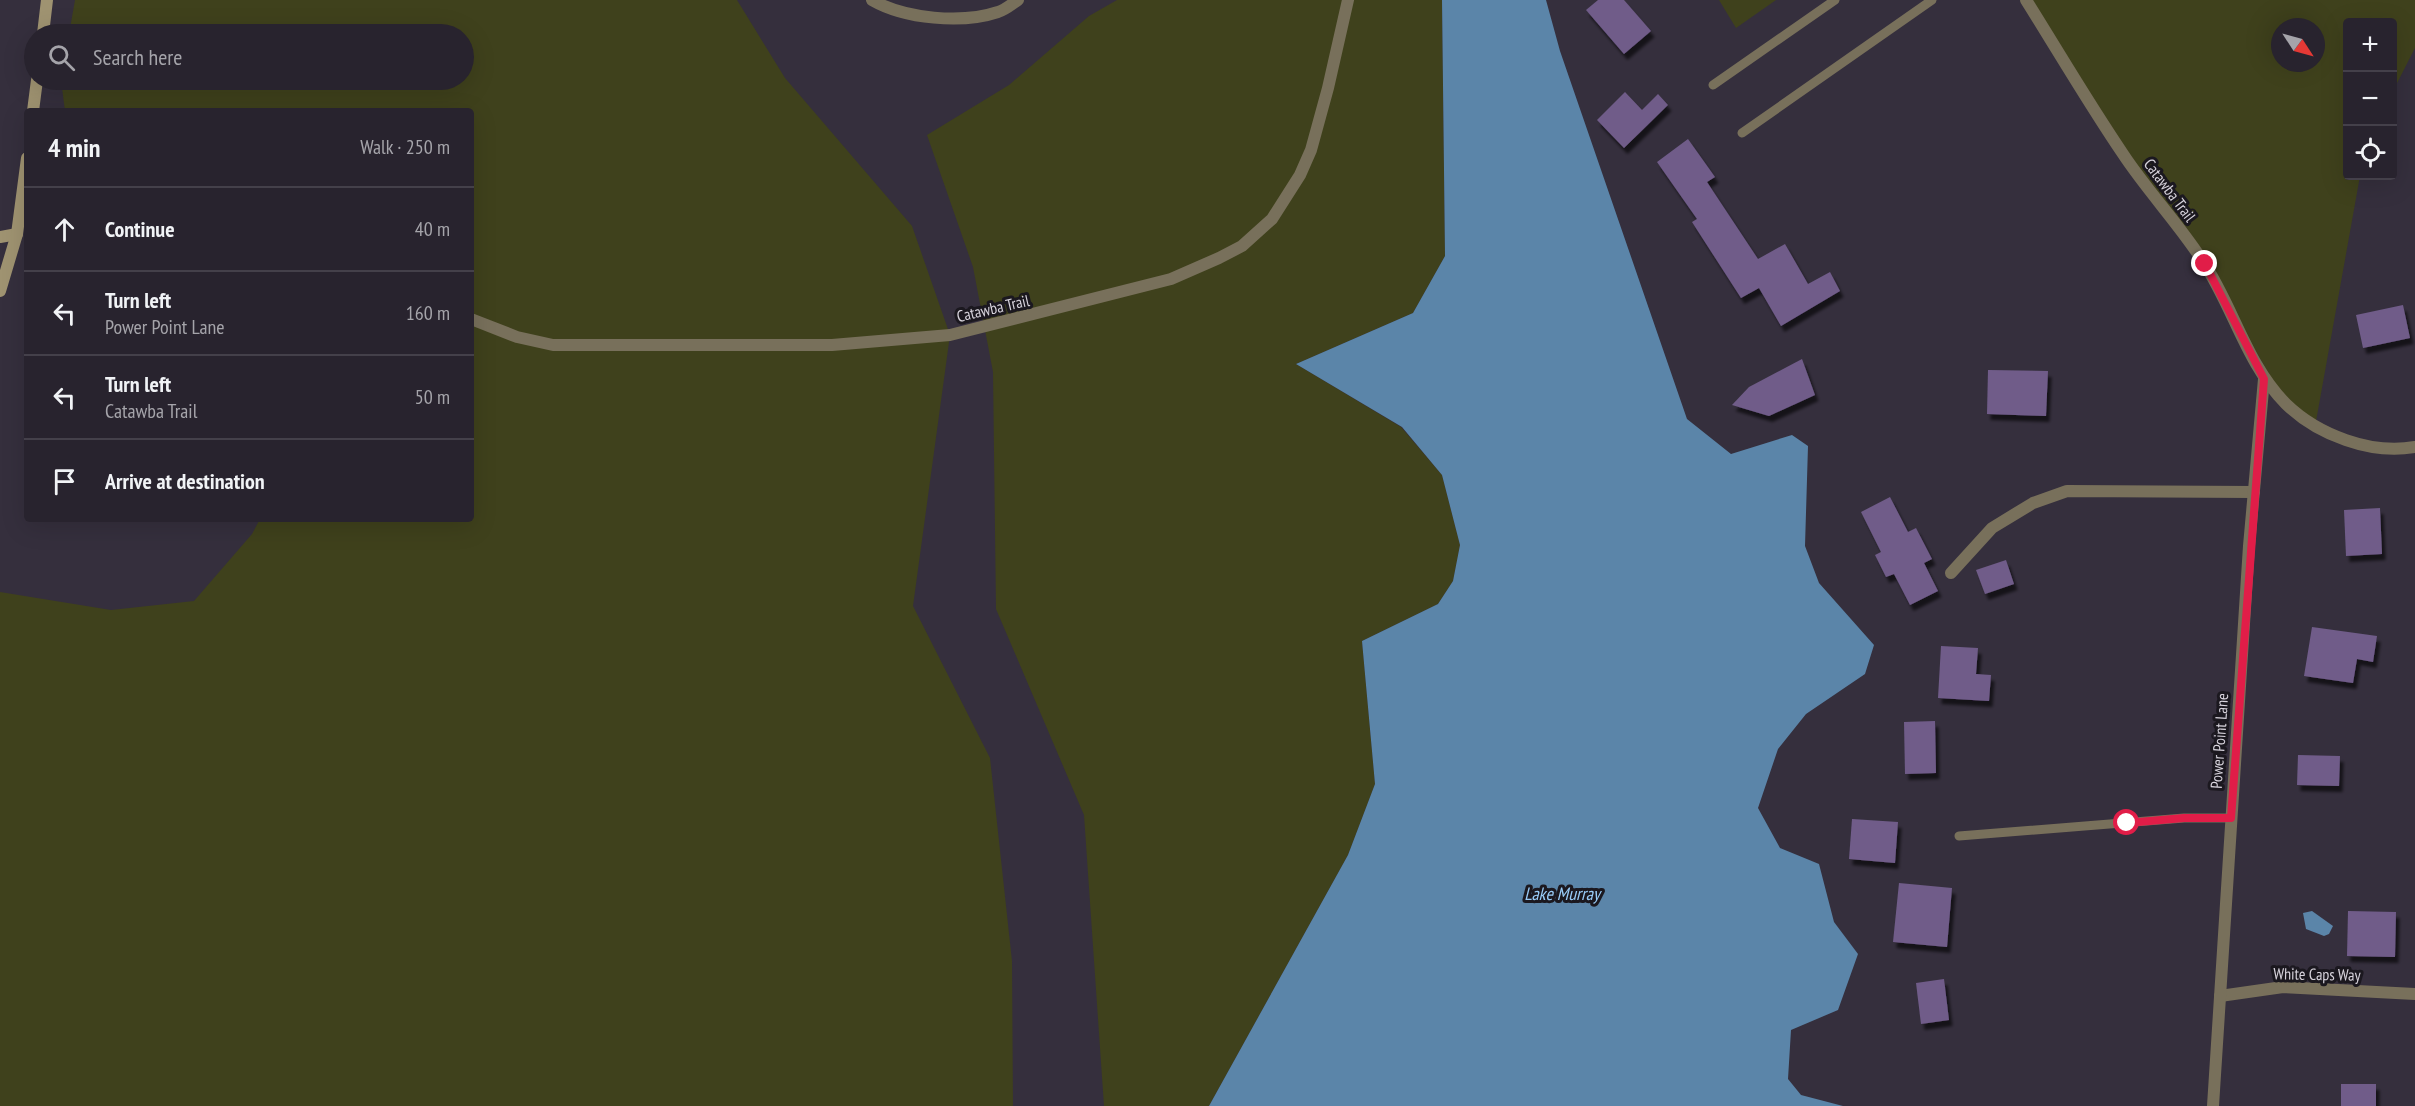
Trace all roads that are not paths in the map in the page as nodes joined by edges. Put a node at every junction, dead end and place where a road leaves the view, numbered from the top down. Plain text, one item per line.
1 (47, 0) edge
2 (872, 0) edge
3 (1018, 0) edge
4 (1348, 0) edge
5 (1835, 0) edge
6 (1932, 0) edge
7 (2026, 0) edge
8 (44, 24) edge
9 (1713, 85) dead end
10 (36, 90) edge
11 (33, 108) edge
12 (1742, 133) dead end
13 (24, 204) edge
14 (22, 234) edge
15 (0, 237) edge
16 (0, 291) edge
17 (474, 320) edge
18 (2264, 379) junction
19 (2415, 447) edge
20 (2254, 492) junction
21 (1951, 573) dead end
22 (2231, 818) junction
23 (1959, 836) dead end
24 (2415, 994) edge
25 (2220, 996) junction
26 (2213, 1106) edge

1 - 8 street
2 - 3 street
4 - 17 street, Catawba Trail
5 - 9 lane
6 - 12 lane
7 - 18 street, Catawba Trail
10 - 11 street
13 - 14 street
14 - 15 street
14 - 16 street
18 - 19 street, Catawba Trail
18 - 20 street, Power Point Lane
20 - 21 street
20 - 22 street, Power Point Lane
22 - 23 lane
22 - 25 street, Power Point Lane
24 - 25 street, White Caps Way
25 - 26 street, Power Point Lane

